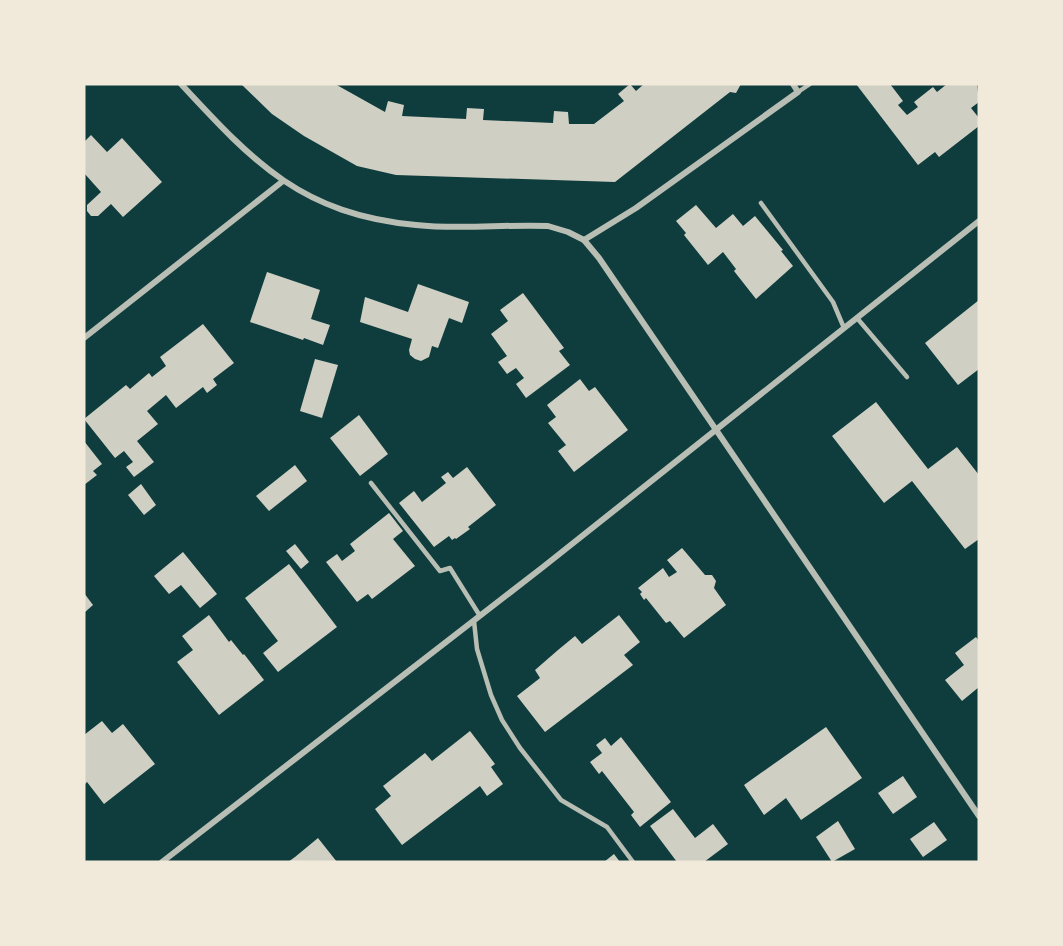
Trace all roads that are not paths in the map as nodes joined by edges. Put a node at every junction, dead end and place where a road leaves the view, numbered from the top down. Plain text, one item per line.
1 (181, 84) edge
2 (793, 84) edge
3 (810, 84) edge
4 (798, 92) junction
5 (283, 181) junction
6 (761, 203) dead end
7 (978, 224) edge
8 (584, 240) junction
9 (857, 318) junction
10 (844, 328) junction
11 (84, 338) edge
12 (907, 377) dead end
13 (714, 430) junction
14 (371, 483) dead end
15 (480, 616) junction
16 (474, 621) junction
17 (979, 816) edge
18 (162, 862) edge
19 (633, 862) edge

1 - 5 street
2 - 4 street
3 - 4 lane
4 - 8 street
5 - 8 street
5 - 11 street
6 - 10 lane
7 - 9 street
8 - 13 street
9 - 10 street
9 - 12 lane
10 - 13 street
13 - 15 street
13 - 17 street
14 - 15 lane
15 - 16 street
16 - 18 street
16 - 19 lane

